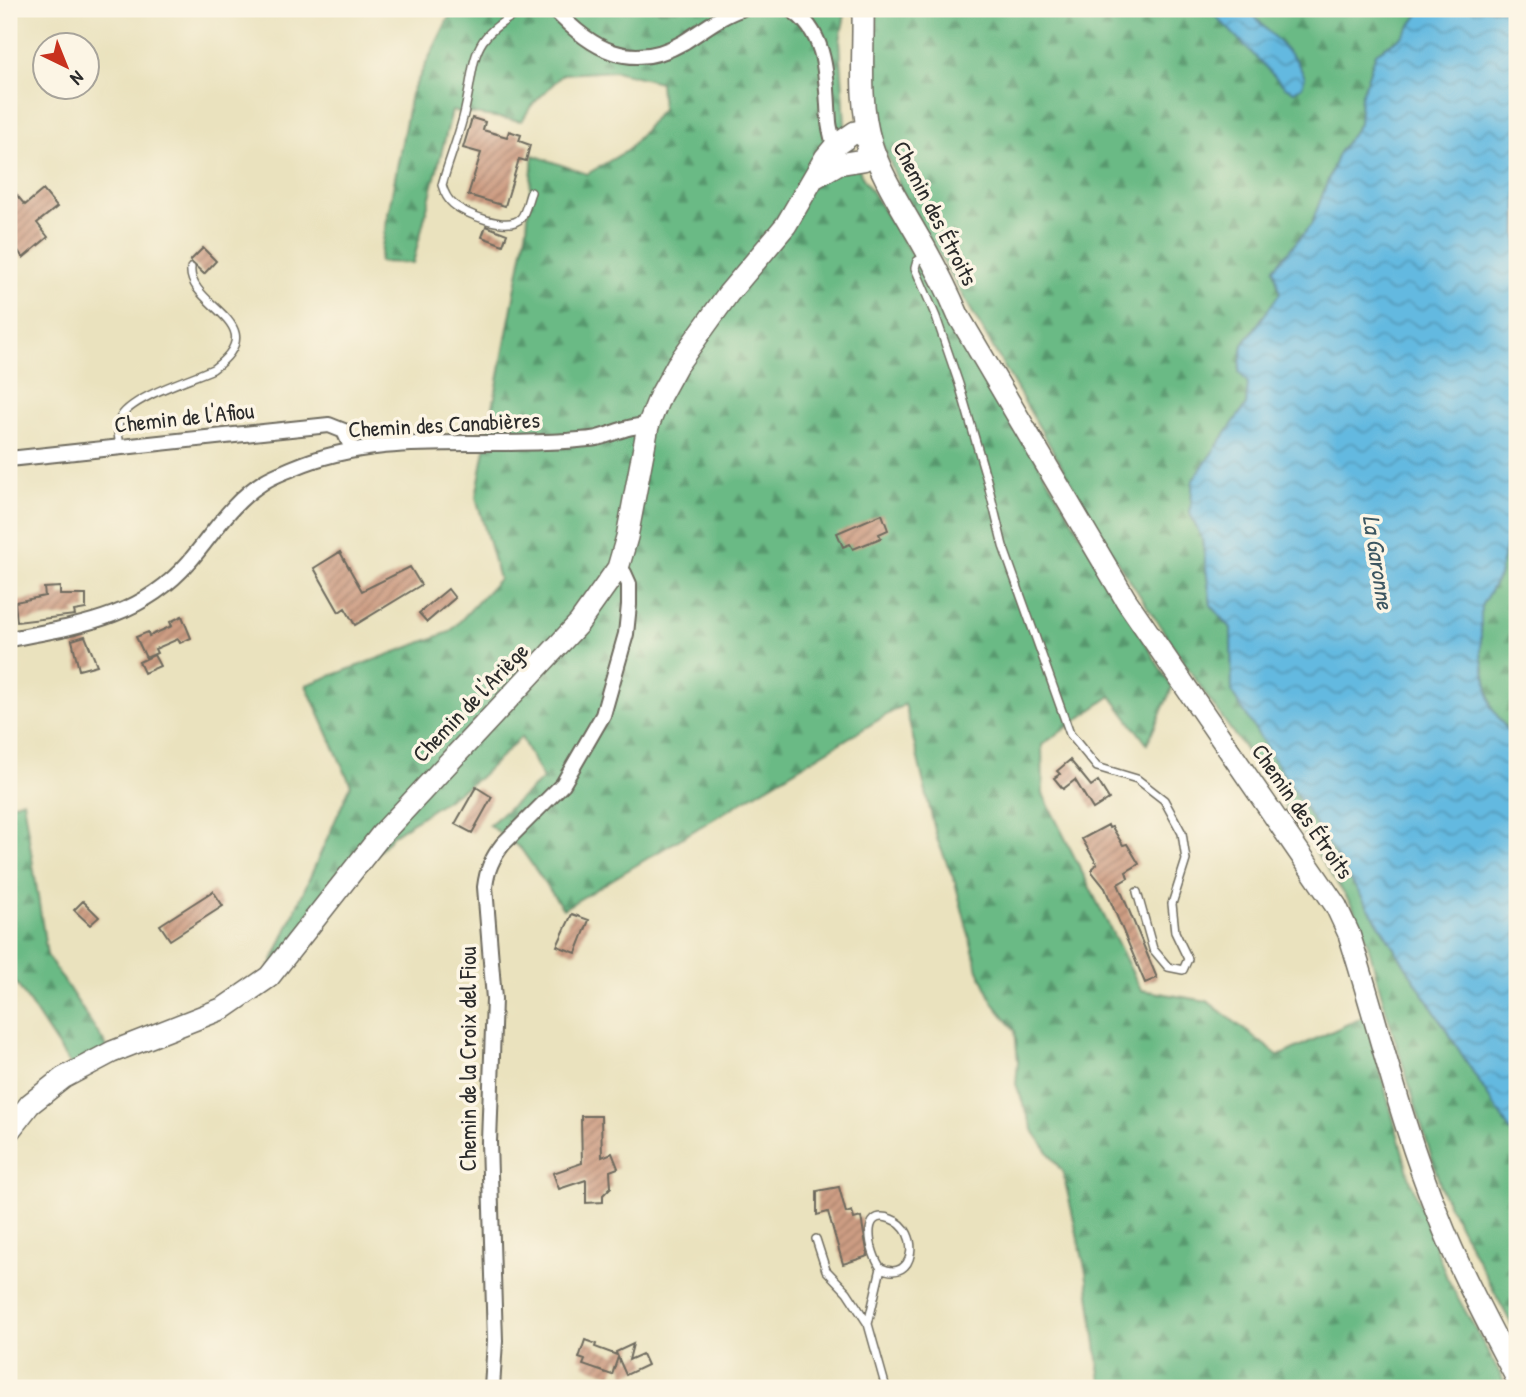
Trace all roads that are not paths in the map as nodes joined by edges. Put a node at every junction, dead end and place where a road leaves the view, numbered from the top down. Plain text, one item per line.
1 (527, 9) edge
2 (554, 9) edge
3 (741, 9) edge
4 (790, 9) edge
5 (861, 9) edge
6 (863, 145) junction
7 (836, 155) junction
8 (531, 192) dead end
9 (924, 257) junction
10 (191, 268) dead end
11 (648, 426) junction
12 (120, 447) junction
13 (352, 449) junction
14 (9, 459) edge
15 (618, 568) junction
16 (9, 639) edge
17 (1136, 892) dead end
18 (9, 1131) edge
19 (817, 1239) dead end
20 (881, 1268) junction
21 (868, 1324) junction
22 (1517, 1379) edge
23 (492, 1388) edge
24 (886, 1388) edge

1 - 8 lane
2 - 3 street
4 - 7 street
5 - 6 main road, Chemin des Étroits
6 - 7 main road, Chemin de l'Ariège
6 - 9 main road, Chemin des Étroits
7 - 11 main road, Chemin de l'Ariège
9 - 17 lane
9 - 22 main road, Chemin des Étroits
10 - 12 lane
11 - 13 street, Chemin des Canabières
11 - 15 main road, Chemin de l'Ariège
12 - 13 street, Chemin de l'Afiou
12 - 14 street, Chemin de l'Afiou
13 - 16 street, Chemin des Canabières
15 - 18 main road, Chemin de l'Ariège
15 - 23 street, Chemin de la Croix del Fiou
19 - 21 lane
20 - 20 lane
20 - 21 lane
21 - 24 lane

